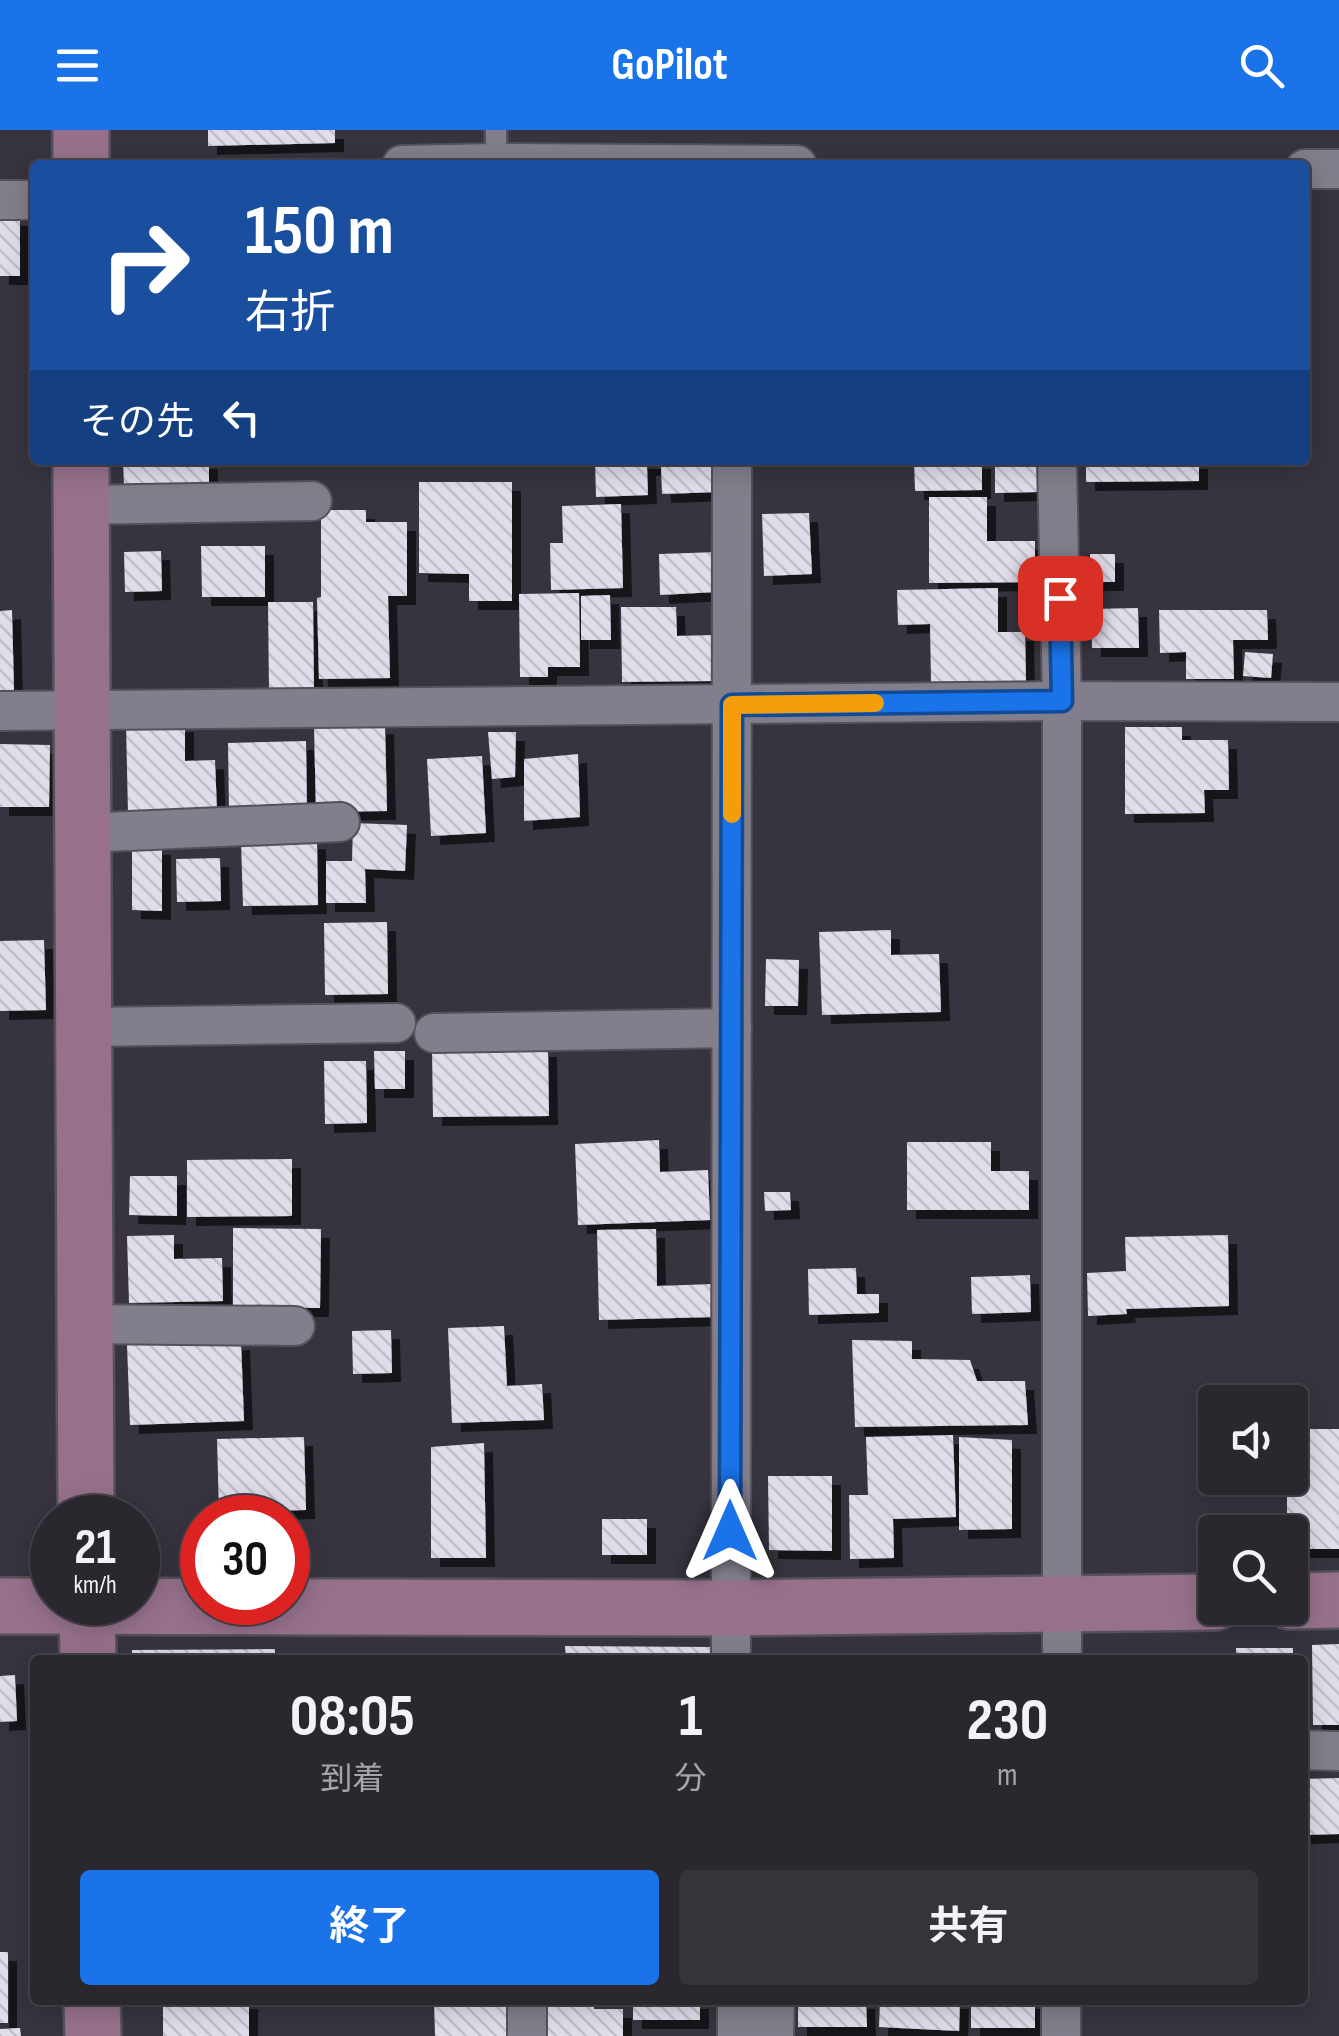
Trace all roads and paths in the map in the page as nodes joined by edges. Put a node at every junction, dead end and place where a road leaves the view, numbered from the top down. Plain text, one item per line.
1 (81, 130) edge
2 (496, 146) edge
3 (81, 160) edge
4 (427, 160) edge
5 (679, 160) edge
6 (1310, 169) edge
7 (1339, 169) edge
8 (0, 200) edge
9 (30, 200) edge
10 (732, 465) edge
11 (1058, 465) edge
12 (81, 482) edge
13 (312, 501) dead end
14 (1062, 701) junction
15 (1339, 702) edge
16 (732, 705) junction
17 (0, 711) edge
18 (81, 711) junction
19 (340, 822) dead end
20 (82, 833) junction
21 (396, 1023) dead end
22 (83, 1027) junction
23 (732, 1028) junction
24 (434, 1033) dead end
25 (85, 1324) junction
26 (294, 1326) dead end
27 (86, 1495) edge
28 (1339, 1600) edge
29 (1308, 1601) edge
30 (1198, 1602) edge
31 (1062, 1603) junction
32 (30, 1605) edge
33 (0, 1606) edge
34 (160, 1607) edge
35 (87, 1625) edge
36 (730, 1634) edge
37 (88, 1655) edge
38 (1062, 1655) edge
39 (1308, 1750) edge
40 (1339, 1750) edge
41 (92, 2005) edge
42 (527, 2005) edge
43 (737, 2005) edge
44 (775, 2005) edge
45 (1061, 2005) edge
46 (92, 2036) edge
47 (527, 2036) edge
48 (738, 2036) edge
49 (774, 2036) edge
50 (1061, 2036) edge

1 - 3 street
2 - 4 street
2 - 5 street
6 - 7 street
8 - 9 street
10 - 16 street
11 - 14 street
12 - 13 street
12 - 18 street
14 - 15 street
14 - 16 street
14 - 31 street
16 - 18 street
16 - 23 street
17 - 18 street
18 - 20 street
19 - 20 street
20 - 22 street
21 - 22 street
22 - 25 street
23 - 24 street
23 - 36 street
25 - 26 street
25 - 27 street
28 - 29 street
30 - 31 street
31 - 36 street
31 - 38 street
32 - 33 street
34 - 36 street
35 - 37 street
39 - 40 street
41 - 46 street
42 - 47 street
43 - 48 street
44 - 49 street
45 - 50 street

